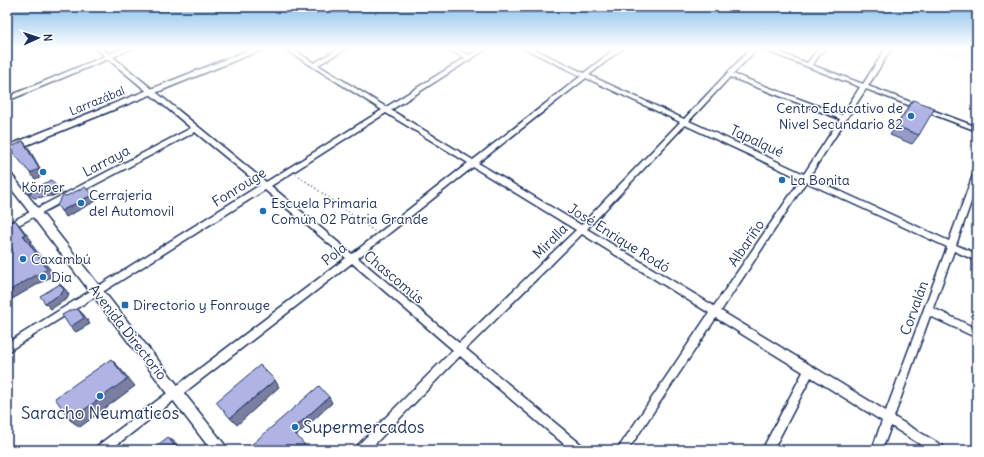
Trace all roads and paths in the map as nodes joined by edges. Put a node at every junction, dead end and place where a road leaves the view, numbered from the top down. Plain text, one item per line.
1 (79, 69) edge
2 (124, 69) edge
3 (208, 69) edge
4 (321, 69) edge
5 (452, 69) edge
6 (571, 69) edge
7 (593, 69) edge
8 (735, 69) edge
9 (820, 69) edge
10 (875, 69) edge
11 (730, 75) junction
12 (585, 76) junction
13 (864, 85) junction
14 (151, 92) junction
15 (7, 99) edge
16 (386, 110) junction
17 (844, 118) junction
18 (685, 122) junction
19 (195, 129) junction
20 (977, 129) edge
21 (7, 150) edge
22 (473, 163) junction
23 (291, 170) junction
24 (977, 175) edge
25 (7, 176) edge
26 (805, 178) junction
27 (266, 186) junction
28 (35, 213) junction
29 (7, 228) edge
30 (581, 230) junction
31 (380, 236) junction
32 (951, 246) junction
33 (977, 258) edge
34 (351, 259) junction
35 (96, 292) junction
36 (928, 310) junction
37 (715, 312) junction
38 (977, 334) edge
39 (7, 348) edge
40 (459, 350) junction
41 (809, 371) junction
42 (176, 393) junction
43 (888, 419) junction
44 (101, 450) edge
45 (220, 450) edge
46 (361, 450) edge
47 (579, 450) edge
48 (622, 450) edge
49 (767, 450) edge
50 (878, 450) edge
51 (939, 450) edge

1 - 15 street
2 - 14 street, Chascomús
3 - 14 main road, Larrazábal
4 - 16 street, José Enrique Rodó
5 - 16 street, Fonrouge
6 - 12 street, Tapalqué
7 - 12 street, Pola
8 - 11 street, Miralla
9 - 13 street
10 - 13 street, Albariño
11 - 17 street
11 - 18 street, Miralla
12 - 18 street, Tapalqué
12 - 22 street, Pola
13 - 17 street, Albariño
13 - 20 street
14 - 19 street, Chascomús
14 - 21 main road, Larrazábal
16 - 22 street, José Enrique Rodó
16 - 23 street, Fonrouge
17 - 26 street, Albariño
18 - 26 street, Tapalqué
18 - 30 street, Miralla
19 - 27 street, Chascomús
19 - 28 street, Larraya
22 - 30 street, José Enrique Rodó
22 - 31 street, Pola
23 - 27 street, Fonrouge
23 - 31 path
24 - 32 street, Corvalán
25 - 28 main road, Avenida Directorio
26 - 32 street, Tapalqué
26 - 37 street, Albariño
27 - 34 street, Chascomús
27 - 35 street, Fonrouge
28 - 29 street, Larraya
28 - 35 main road, Avenida Directorio
30 - 37 street, José Enrique Rodó
30 - 40 street, Miralla
31 - 34 street, Pola
32 - 33 street, Tapalqué
32 - 36 street, Corvalán
34 - 40 street, Chascomús
34 - 42 street, Pola
35 - 39 street, Fonrouge
35 - 42 main road, Avenida Directorio
36 - 38 street
36 - 43 street, Corvalán
37 - 41 street, José Enrique Rodó
37 - 48 street, Albariño
40 - 46 street, Miralla
40 - 47 street, Chascomús
41 - 43 street, José Enrique Rodó
41 - 49 street
42 - 44 street, Pola
42 - 45 main road, Avenida Directorio
43 - 50 street, Corvalán
43 - 51 street, José Enrique Rodó

